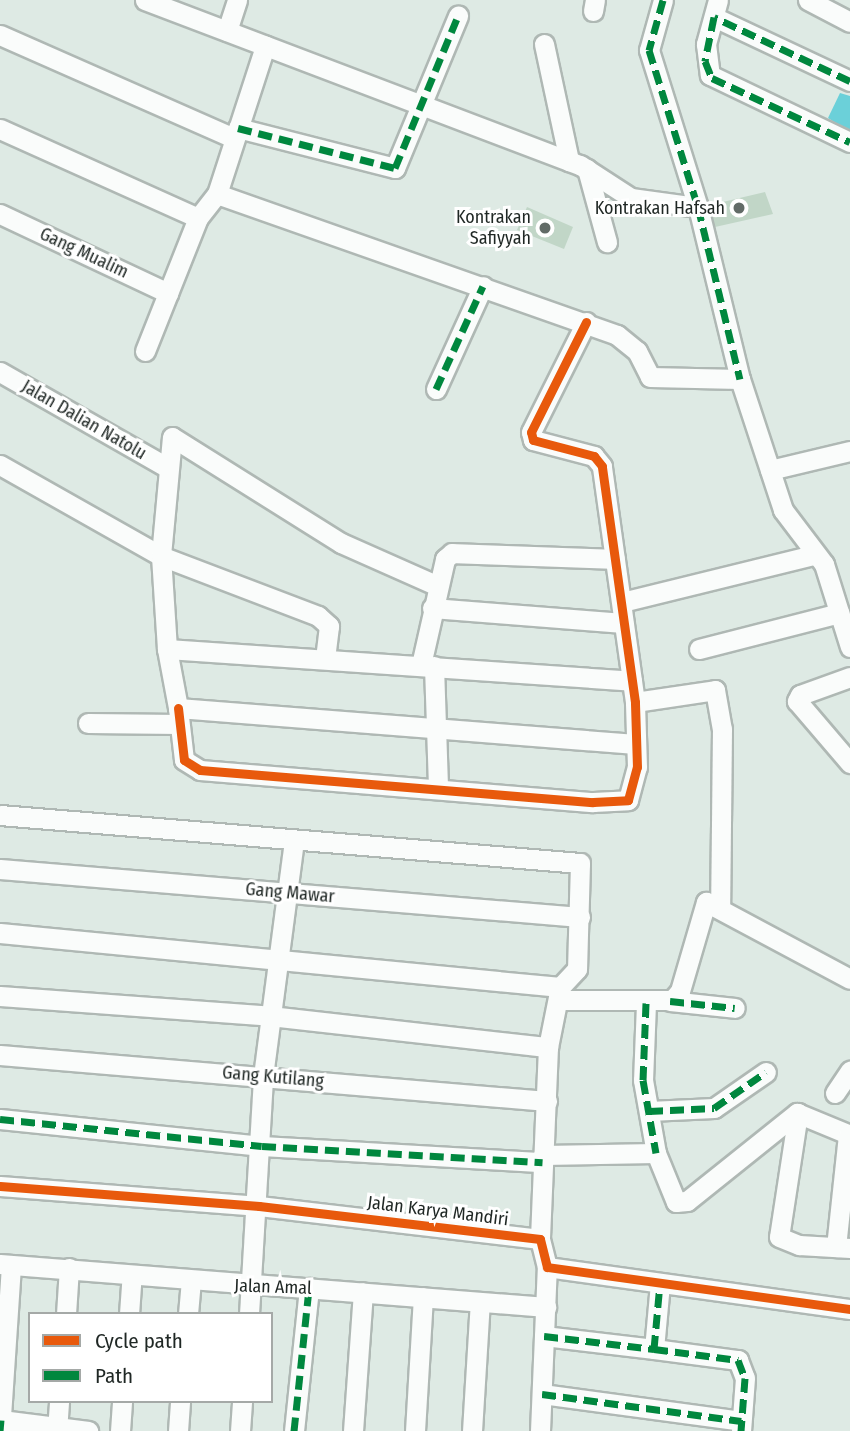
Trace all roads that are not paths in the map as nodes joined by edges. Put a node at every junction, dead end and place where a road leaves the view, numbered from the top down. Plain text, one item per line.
1 (145, 0) edge
2 (237, 0) edge
3 (663, 0) edge
4 (808, 0) edge
5 (171, 5) edge
6 (716, 8) edge
7 (457, 16) dead end
8 (850, 22) edge
9 (227, 30) junction
10 (0, 36) edge
11 (544, 44) dead end
12 (265, 46) junction
13 (850, 81) edge
14 (420, 104) junction
15 (0, 129) edge
16 (236, 133) junction
17 (850, 142) edge
18 (578, 165) junction
19 (216, 194) junction
20 (698, 207) junction
21 (0, 214) edge
22 (198, 218) junction
23 (607, 242) dead end
24 (483, 286) junction
25 (168, 293) junction
26 (586, 322) junction
27 (145, 351) dead end
28 (0, 372) edge
29 (740, 379) junction
30 (436, 389) dead end
31 (850, 451) edge
32 (0, 465) edge
33 (168, 468) junction
34 (770, 470) junction
35 (814, 555) junction
36 (161, 556) junction
37 (615, 559) junction
38 (438, 586) junction
39 (622, 601) junction
40 (432, 608) junction
41 (839, 613) junction
42 (623, 623) junction
43 (850, 647) edge
44 (167, 649) junction
45 (699, 649) dead end
46 (325, 657) junction
47 (428, 665) junction
48 (850, 677) edge
49 (632, 681) junction
50 (635, 702) junction
51 (179, 716) junction
52 (88, 723) dead end
53 (437, 726) junction
54 (636, 744) junction
55 (850, 764) edge
56 (438, 789) junction
57 (2, 815) edge
58 (294, 840) junction
59 (0, 869) edge
60 (284, 892) junction
61 (720, 906) junction
62 (580, 917) junction
63 (0, 933) edge
64 (276, 957) junction
65 (850, 979) edge
66 (560, 993) junction
67 (0, 996) edge
68 (670, 1002) junction
69 (646, 1003) junction
70 (735, 1008) dead end
71 (270, 1016) junction
72 (548, 1047) junction
73 (0, 1055) edge
74 (766, 1072) dead end
75 (850, 1072) edge
76 (263, 1076) junction
77 (835, 1093) dead end
78 (547, 1101) junction
79 (649, 1111) junction
80 (799, 1113) junction
81 (0, 1119) edge
82 (849, 1135) edge
83 (262, 1146) junction
84 (656, 1153) junction
85 (543, 1158) junction
86 (0, 1186) edge
87 (846, 1193) edge
88 (259, 1206) junction
89 (540, 1239) junction
90 (843, 1248) edge
91 (5, 1265) edge
92 (547, 1267) junction
93 (69, 1268) junction
94 (132, 1275) junction
95 (191, 1281) junction
96 (660, 1283) junction
97 (251, 1287) junction
98 (309, 1288) junction
99 (363, 1292) junction
100 (423, 1297) junction
101 (480, 1302) junction
102 (546, 1307) junction
103 (850, 1309) edge
104 (66, 1312) edge
105 (129, 1312) edge
106 (188, 1312) edge
107 (249, 1312) edge
108 (544, 1336) junction
109 (654, 1349) junction
110 (542, 1394) junction
111 (59, 1403) edge
112 (122, 1403) edge
113 (180, 1403) edge
114 (242, 1403) edge
115 (1, 1426) edge
116 (741, 1426) edge
117 (57, 1429) edge
118 (88, 1431) edge
119 (120, 1431) edge
120 (178, 1431) edge
121 (240, 1431) edge
122 (294, 1431) edge
123 (353, 1431) edge
124 (415, 1431) edge
125 (472, 1431) edge
126 (540, 1431) edge

1 - 5 street
2 - 9 street
3 - 20 street
4 - 8 street
5 - 9 street
6 - 13 street
6 - 17 street
7 - 14 street
9 - 12 street
10 - 16 street
11 - 18 street
12 - 14 street
12 - 16 street
14 - 16 street
14 - 18 street
15 - 22 street
16 - 19 street
18 - 20 street
18 - 23 street
19 - 22 street
19 - 24 street
20 - 29 street
21 - 25 street, Gang Mualim
22 - 25 street
24 - 26 street
24 - 30 street
25 - 27 street
26 - 29 street
26 - 37 street
28 - 33 street, Jalan Dalian Natolu
29 - 34 street
31 - 34 street
32 - 36 street
33 - 36 street
33 - 38 street
34 - 35 street
35 - 39 street
35 - 41 street
36 - 44 street
36 - 46 street
37 - 38 street
37 - 39 street
38 - 40 street
39 - 42 street
40 - 42 street
40 - 47 street
41 - 43 street
41 - 45 street
42 - 49 street
44 - 46 street
44 - 51 street
46 - 47 street
47 - 49 street
47 - 53 street
48 - 55 street
49 - 50 street
50 - 54 street
50 - 61 street
51 - 52 street
51 - 53 street
51 - 56 street
53 - 54 street
53 - 56 street
54 - 56 street
57 - 58 street
58 - 60 street
58 - 62 street
59 - 60 street, Gang Mawar
60 - 62 street, Gang Mawar
60 - 64 street
61 - 65 street
61 - 68 street
62 - 66 street
63 - 64 street
64 - 66 street
64 - 71 street
66 - 69 street
66 - 72 street
67 - 71 street
68 - 69 street
68 - 70 street
69 - 79 street
71 - 72 street
71 - 76 street
72 - 78 street
73 - 76 street, Gang Kutilang
74 - 79 street
75 - 77 street
76 - 78 street, Gang Kutilang
76 - 83 street
78 - 85 street
79 - 84 street
80 - 82 street
80 - 84 street
80 - 90 street
81 - 83 street
82 - 87 street
83 - 85 street
83 - 88 street
84 - 85 street
85 - 89 street
86 - 88 street, Jalan Karya Mandiri
87 - 90 street
88 - 89 street, Jalan Karya Mandiri
88 - 97 street
89 - 92 street
91 - 93 street, Jalan Amal
91 - 115 street
92 - 96 street
92 - 102 street
93 - 94 street, Jalan Amal
93 - 104 street
94 - 95 street, Jalan Amal
94 - 105 street
95 - 97 street, Jalan Amal
95 - 106 street
96 - 103 street
96 - 109 street
97 - 98 street, Jalan Amal
97 - 107 street
98 - 99 street, Jalan Amal
98 - 122 street
99 - 100 street, Jalan Amal
99 - 123 street
100 - 101 street, Jalan Amal
100 - 124 street
101 - 102 street, Jalan Amal
101 - 125 street
102 - 108 street
108 - 109 street
108 - 110 street
109 - 116 street
110 - 116 street
110 - 126 street
111 - 117 street
112 - 119 street
113 - 120 street
114 - 121 street
115 - 117 street
117 - 118 street

